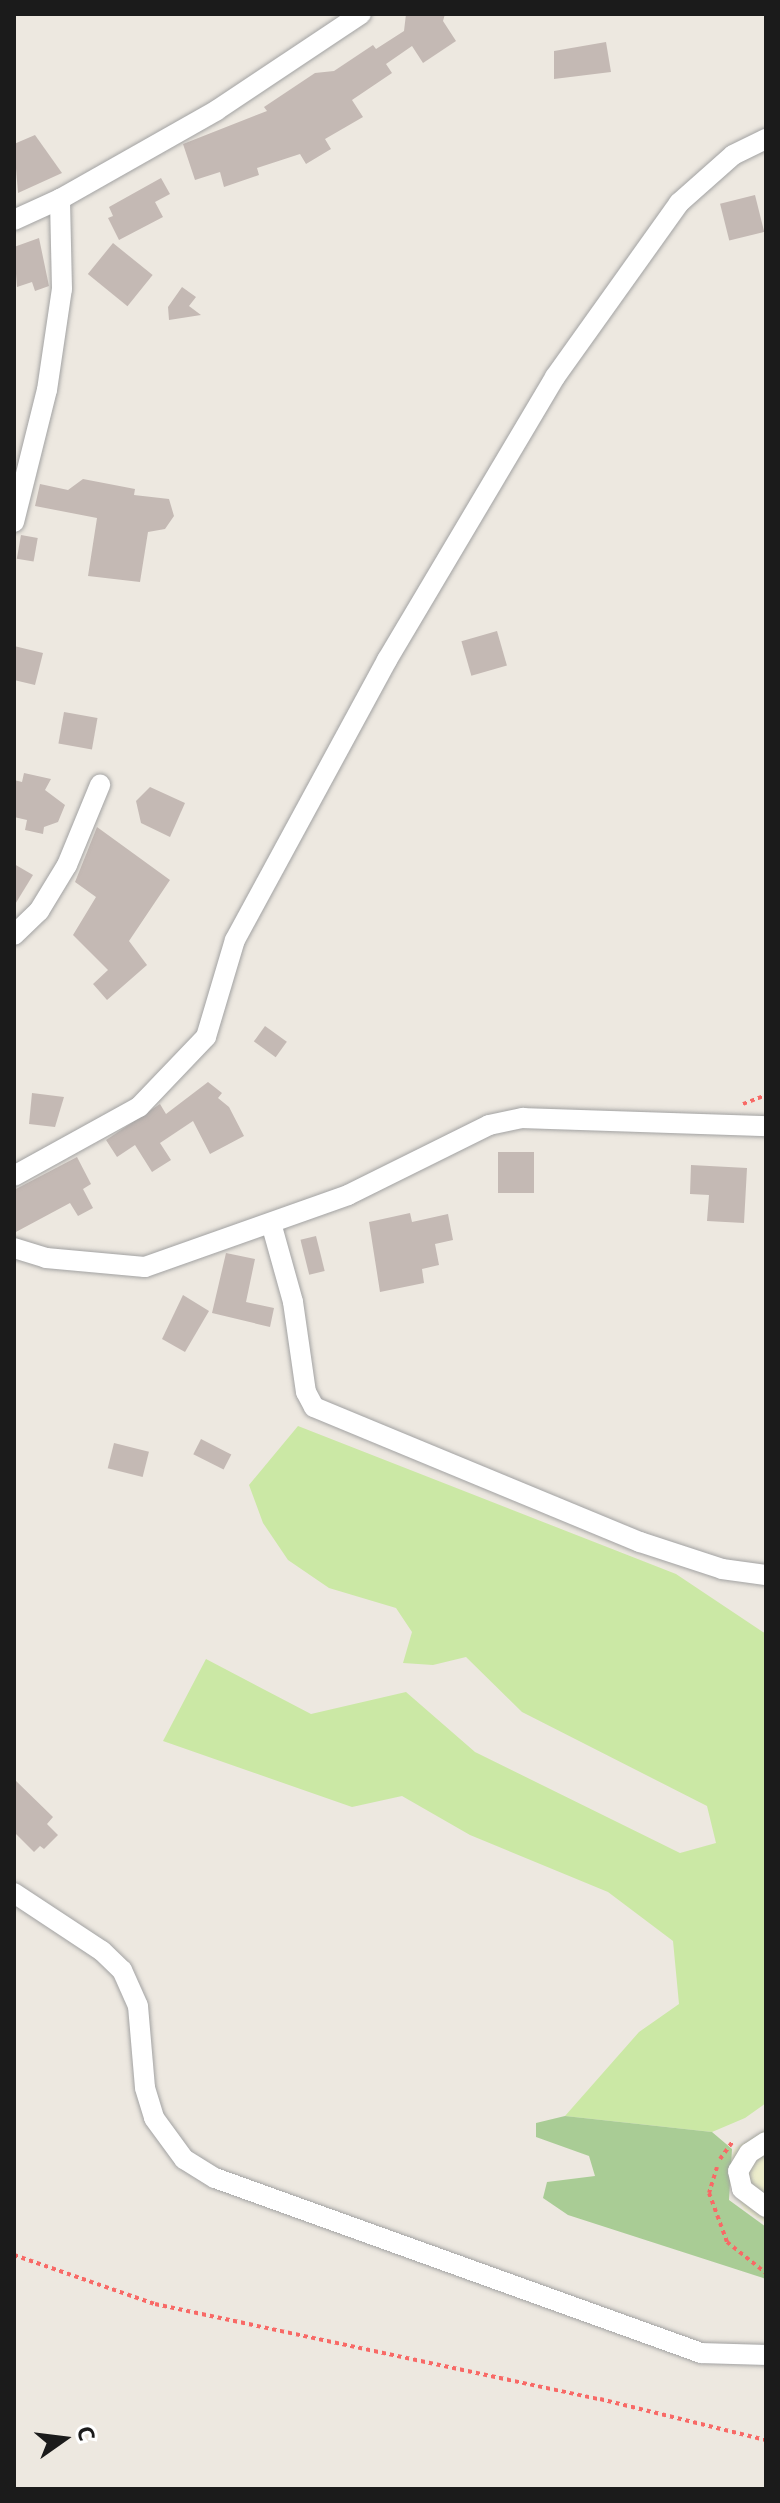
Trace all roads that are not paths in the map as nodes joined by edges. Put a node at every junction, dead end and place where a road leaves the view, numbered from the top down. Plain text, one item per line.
1 (361, 14) edge
2 (766, 139) edge
3 (60, 199) junction
4 (14, 220) edge
5 (14, 522) edge
6 (100, 785) dead end
7 (14, 935) edge
8 (766, 1126) edge
9 (14, 1176) edge
10 (271, 1223) junction
11 (14, 1248) edge
12 (766, 1575) edge
13 (14, 1893) edge
14 (766, 2142) edge
15 (766, 2207) edge
16 (766, 2355) edge

1 - 3 street
2 - 9 street
3 - 4 street
3 - 5 street
6 - 7 street
8 - 10 street
10 - 11 street
10 - 12 street
13 - 16 street
14 - 15 street

